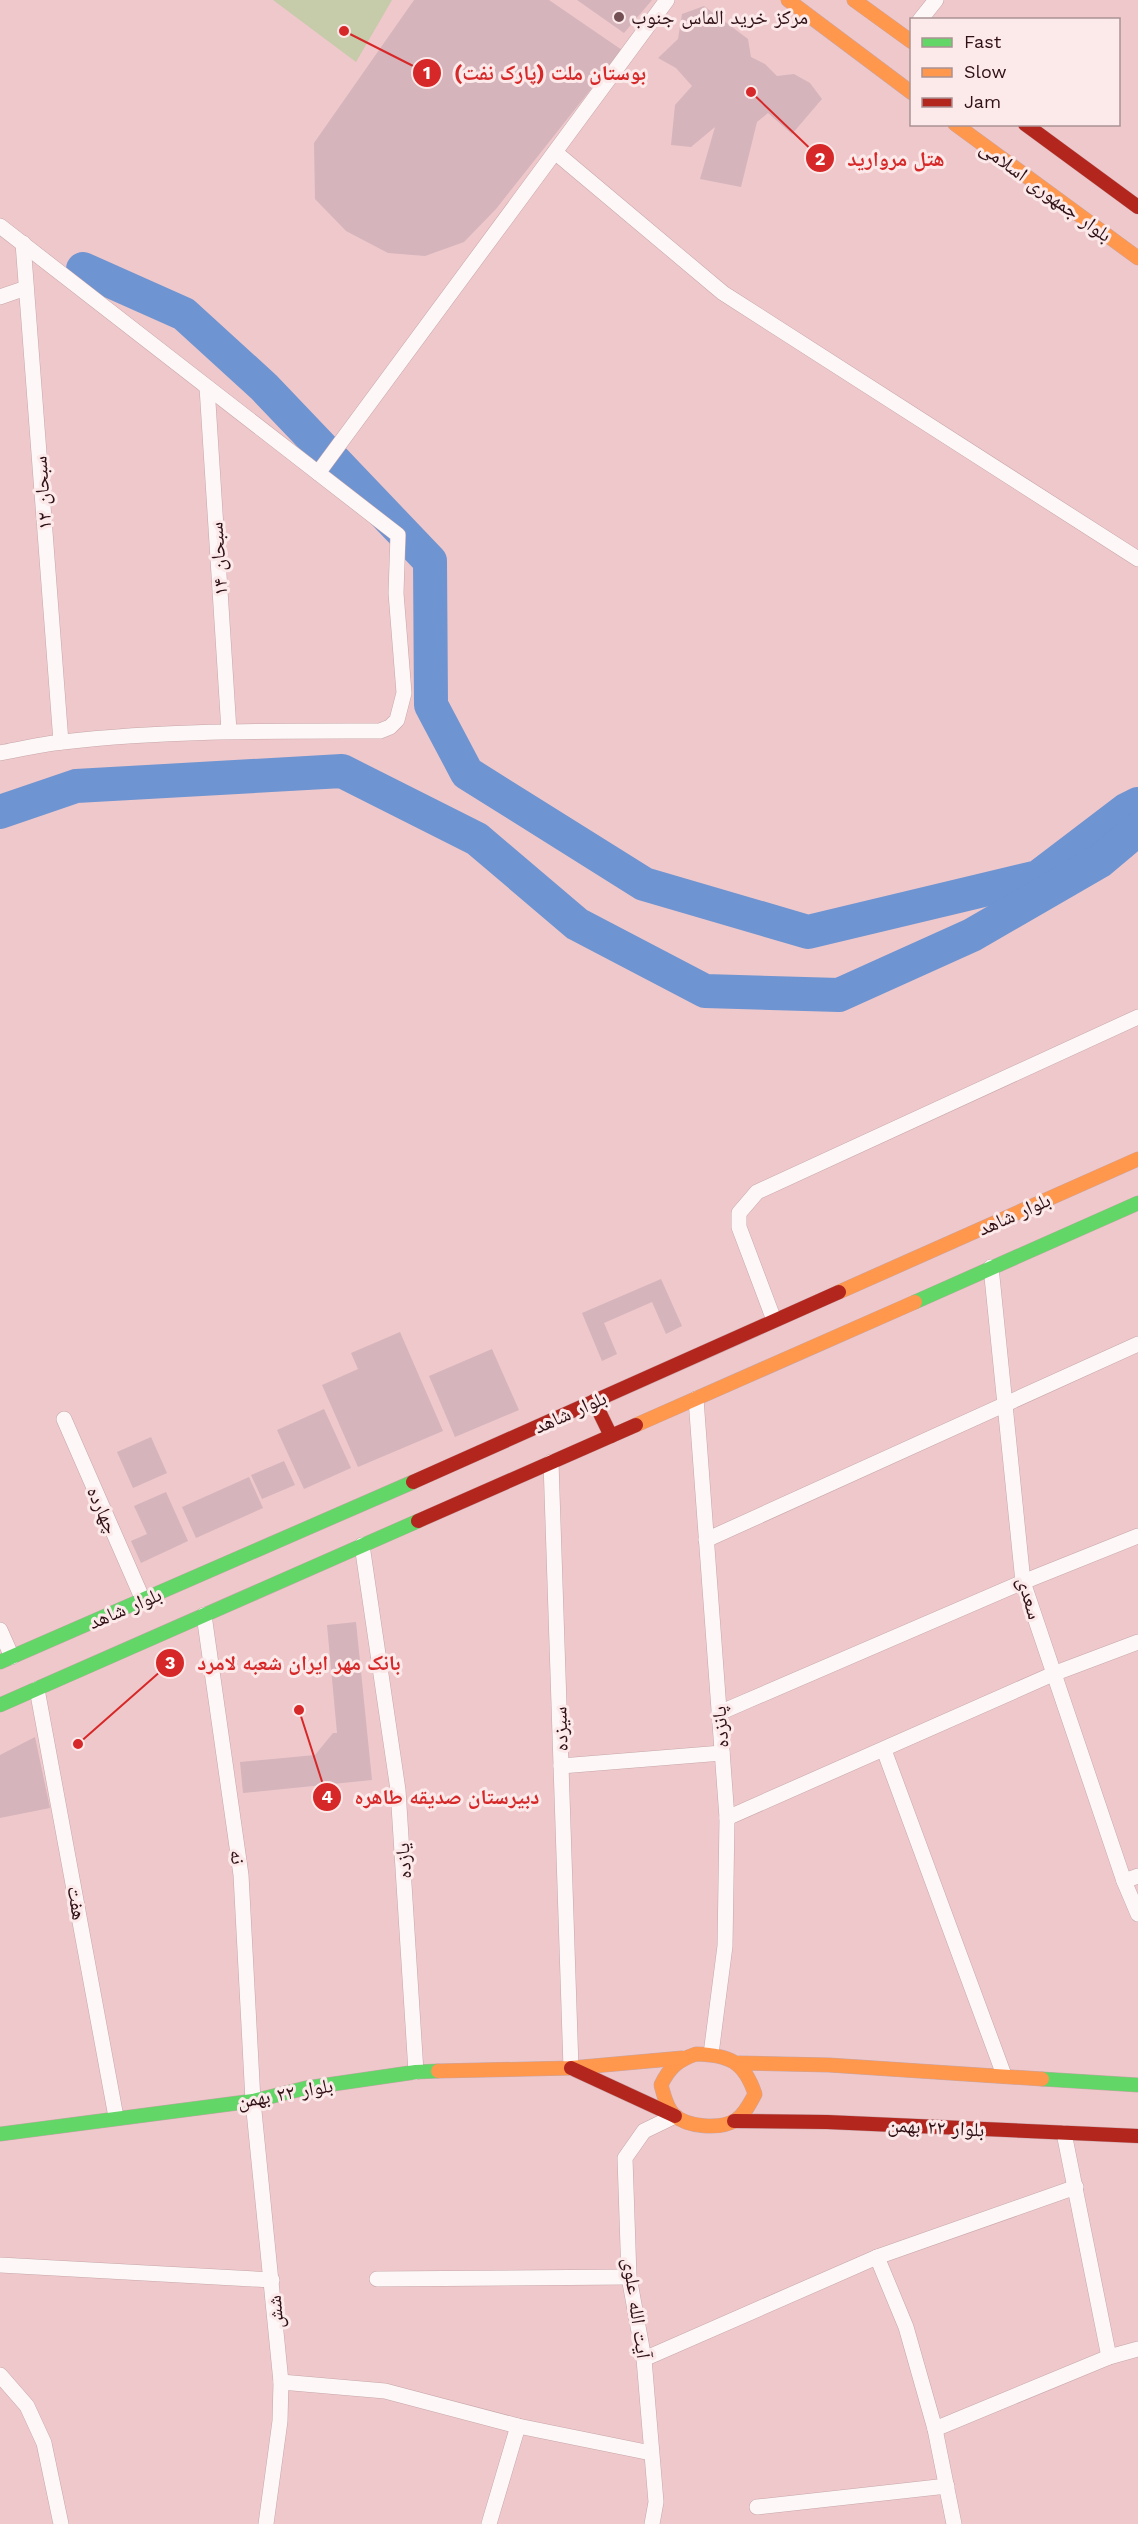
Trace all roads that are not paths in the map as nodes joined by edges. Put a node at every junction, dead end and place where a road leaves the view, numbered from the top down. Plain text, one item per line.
1 (667, 0) edge
2 (788, 0) edge
3 (854, 0) edge
4 (936, 0) edge
5 (922, 18) edge
6 (910, 37) edge
7 (910, 92) edge
8 (958, 126) edge
9 (1028, 126) edge
10 (555, 152) junction
11 (1138, 207) edge
12 (0, 226) edge
13 (23, 243) junction
14 (1138, 258) edge
15 (26, 288) junction
16 (0, 297) edge
17 (207, 387) junction
18 (318, 473) junction
19 (1138, 559) edge
20 (229, 731) junction
21 (61, 742) junction
22 (0, 753) edge
23 (1138, 1017) edge
24 (1138, 1159) edge
25 (1138, 1203) edge
26 (991, 1267) junction
27 (774, 1320) junction
28 (1138, 1344) edge
29 (696, 1399) junction
30 (594, 1401) junction
31 (1005, 1403) junction
32 (64, 1419) dead end
33 (611, 1436) junction
34 (551, 1462) junction
35 (1138, 1536) edge
36 (706, 1540) junction
37 (362, 1545) junction
38 (1023, 1582) junction
39 (143, 1600) junction
40 (204, 1615) junction
41 (0, 1630) edge
42 (1138, 1642) edge
43 (6, 1660) edge
44 (1053, 1674) junction
45 (38, 1689) junction
46 (0, 1706) edge
47 (719, 1713) junction
48 (884, 1750) junction
49 (722, 1753) junction
50 (561, 1766) junction
51 (727, 1818) junction
52 (1131, 1878) edge
53 (1138, 1914) edge
54 (711, 2054) junction
55 (681, 2058) junction
56 (739, 2063) junction
57 (571, 2068) junction
58 (416, 2072) junction
59 (1004, 2075) junction
60 (1138, 2085) edge
61 (253, 2101) junction
62 (675, 2116) junction
63 (116, 2118) junction
64 (735, 2121) junction
65 (1064, 2133) junction
66 (0, 2134) edge
67 (1138, 2136) edge
68 (1076, 2187) junction
69 (877, 2257) junction
70 (0, 2265) edge
71 (629, 2277) junction
72 (377, 2279) dead end
73 (273, 2280) junction
74 (1138, 2349) edge
75 (1109, 2357) junction
76 (644, 2359) junction
77 (0, 2375) edge
78 (281, 2382) junction
79 (518, 2426) junction
80 (935, 2429) junction
81 (651, 2453) junction
82 (947, 2486) junction
83 (758, 2507) dead end
84 (61, 2524) edge
85 (266, 2524) edge
86 (489, 2524) edge
87 (652, 2524) edge
88 (954, 2524) edge

1 - 10 street
2 - 7 main road
3 - 6 main road
4 - 5 street
8 - 14 main road, بلوار جمهوری اسلامی
9 - 11 main road, بلوار جمهوری اسلامی
10 - 18 street
10 - 19 street
12 - 13 street
13 - 15 street, سبحان ۱۲
13 - 17 street
15 - 16 street
15 - 21 street, سبحان ۱۲
17 - 18 street
17 - 20 street, سبحان ۱۴
18 - 20 street
20 - 21 street
21 - 22 street
23 - 27 street
24 - 27 main road, بلوار شاهد
25 - 26 main road, بلوار شاهد
26 - 29 main road, بلوار شاهد
26 - 31 street, سعدی
27 - 30 main road, بلوار شاهد
28 - 31 street
29 - 33 main road, بلوار شاهد
29 - 36 street, پانزده
30 - 33 main road
30 - 39 main road, بلوار شاهد
31 - 36 street
31 - 38 street, سعدی
32 - 39 street, چهارده
33 - 34 main road, بلوار شاهد
34 - 37 main road, بلوار شاهد
34 - 50 street, سیزده
35 - 38 street
36 - 47 street, پانزده
37 - 40 main road, بلوار شاهد
37 - 58 street, یازده
38 - 44 street, سعدی
38 - 47 street
39 - 43 main road, بلوار شاهد
40 - 45 main road, بلوار شاهد
40 - 61 street, نه
41 - 43 street
42 - 44 street
44 - 48 street
44 - 52 street, سعدی
45 - 46 main road, بلوار شاهد
45 - 63 street, هفت
47 - 49 street, پانزده
48 - 51 street
48 - 59 street
49 - 50 street
49 - 51 street, پانزده
50 - 57 street, سیزده
51 - 54 street, پانزده
52 - 53 street, سعدی
54 - 55 main road
54 - 56 main road
55 - 57 main road, بلوار ۲۲ بهمن
55 - 62 main road
56 - 59 main road
56 - 64 main road
57 - 58 main road, بلوار ۲۲ بهمن
57 - 62 main road, بلوار ۲۲ بهمن
58 - 61 main road, بلوار ۲۲ بهمن
59 - 60 main road
61 - 63 main road, بلوار ۲۲ بهمن
61 - 73 street, شش
62 - 64 main road
62 - 71 street, آیت الله علوی
63 - 66 main road, بلوار ۲۲ بهمن
64 - 65 main road, بلوار ۲۲ بهمن
65 - 67 main road, بلوار ۲۲ بهمن
65 - 68 street
68 - 69 street
68 - 75 street
69 - 76 street
69 - 80 street
70 - 73 street
71 - 72 street
71 - 76 street, آیت الله علوی
73 - 78 street, شش
74 - 75 street
75 - 80 street
76 - 81 street, آیت الله علوی
77 - 84 street
78 - 79 street
78 - 85 street, شش
79 - 81 street
79 - 86 street
80 - 82 street
81 - 87 street, آیت الله علوی
82 - 83 street
82 - 88 street

